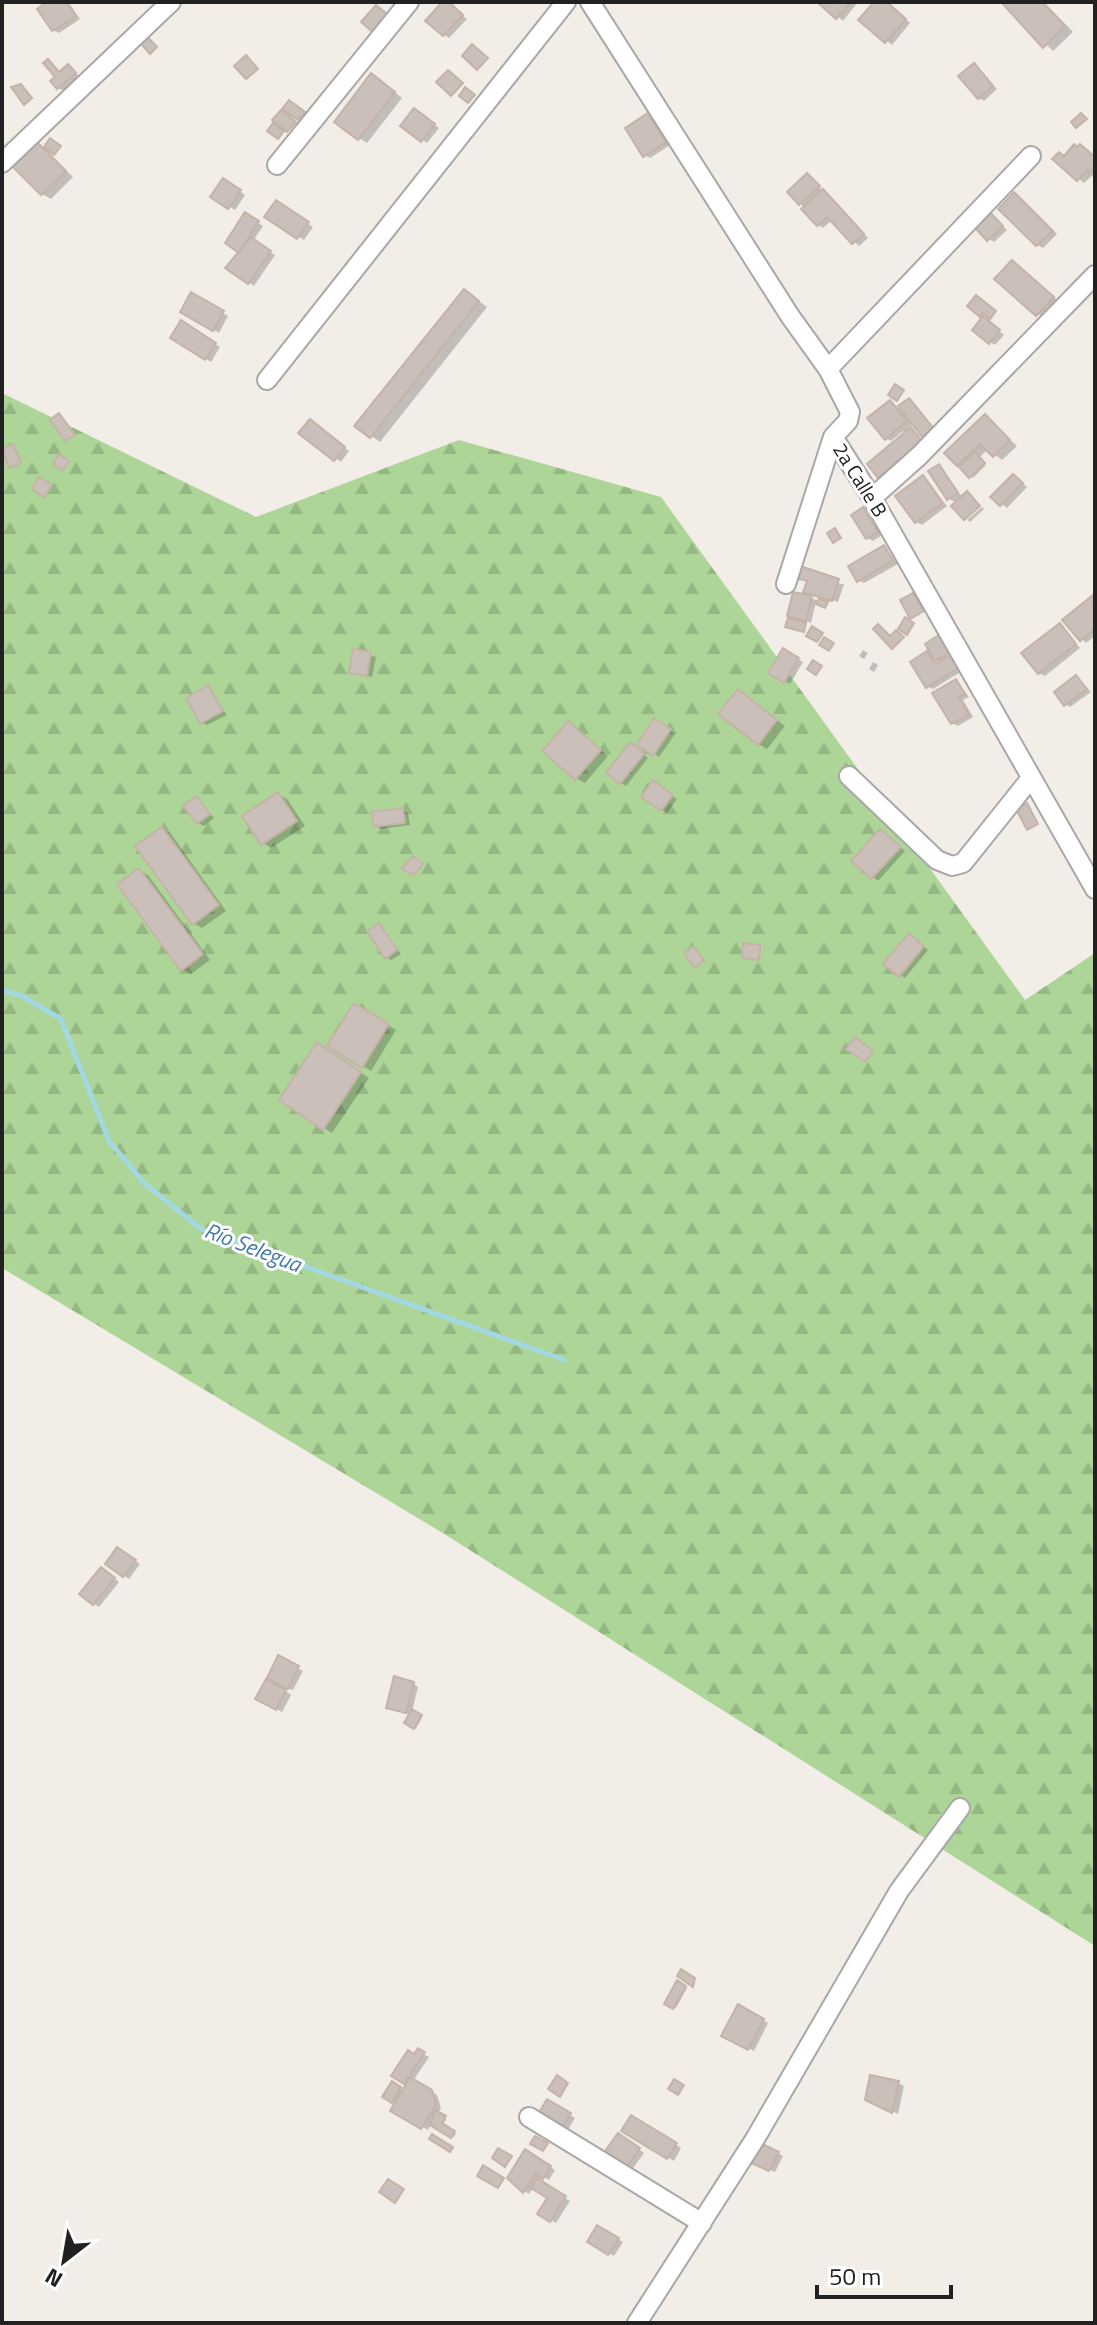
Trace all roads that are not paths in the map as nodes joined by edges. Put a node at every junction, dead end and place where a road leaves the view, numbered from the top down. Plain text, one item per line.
1 (171, 2) edge
2 (409, 2) edge
3 (566, 2) edge
4 (590, 2) edge
5 (1031, 156) dead end
6 (2, 163) edge
7 (277, 165) dead end
8 (1095, 275) edge
9 (828, 369) junction
10 (267, 380) dead end
11 (833, 437) junction
12 (872, 498) junction
13 (786, 584) dead end
14 (849, 776) dead end
15 (1031, 778) junction
16 (1095, 889) edge
17 (960, 1808) dead end
18 (529, 2117) dead end
19 (702, 2223) junction
20 (637, 2323) edge

1 - 6 street
2 - 7 street
3 - 10 street
4 - 9 street, 2a Calle B
5 - 9 street
8 - 12 street
9 - 11 street, 2a Calle B
11 - 12 street, 2a Calle B
11 - 13 street
12 - 15 street, 2a Calle B
14 - 15 street
15 - 16 street, 2a Calle B
17 - 19 street
18 - 19 street
19 - 20 street

